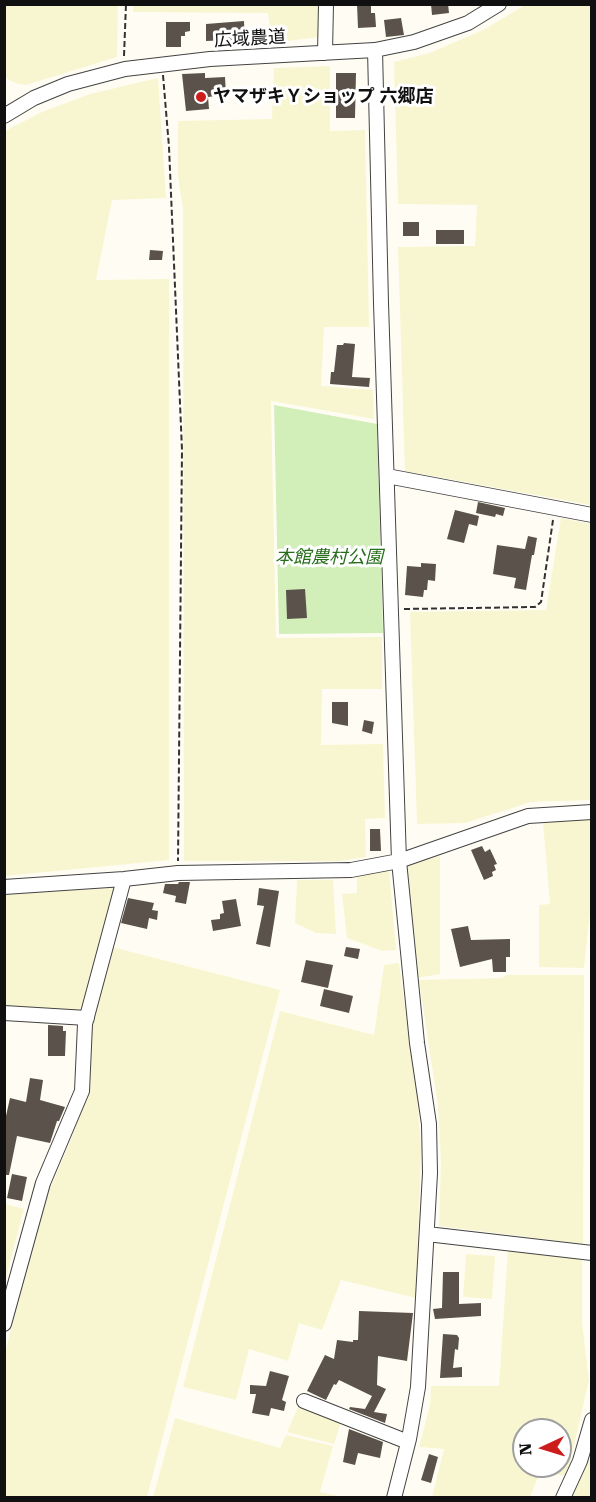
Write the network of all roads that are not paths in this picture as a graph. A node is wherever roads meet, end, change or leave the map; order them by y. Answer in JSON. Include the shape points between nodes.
{"nodes":[{"id":1,"x":326,"y":4,"type":"edge"},
{"id":2,"x":499,"y":4,"type":"edge"},
{"id":3,"x":375,"y":50,"type":"junction"},
{"id":4,"x":326,"y":53,"type":"junction"},
{"id":5,"x":4,"y":116,"type":"edge"},
{"id":6,"x":387,"y":476,"type":"junction"},
{"id":7,"x":591,"y":515,"type":"edge"},
{"id":8,"x":591,"y":812,"type":"edge"},
{"id":9,"x":399,"y":861,"type":"junction"},
{"id":10,"x":124,"y":879,"type":"junction"},
{"id":11,"x":4,"y":887,"type":"edge"},
{"id":12,"x":4,"y":1013,"type":"edge"},
{"id":13,"x":87,"y":1018,"type":"junction"},
{"id":14,"x":428,"y":1234,"type":"junction"},
{"id":15,"x":591,"y":1254,"type":"edge"},
{"id":16,"x":4,"y":1324,"type":"edge"},
{"id":17,"x":304,"y":1401,"type":"dead end"},
{"id":18,"x":591,"y":1420,"type":"edge"},
{"id":19,"x":408,"y":1442,"type":"junction"},
{"id":20,"x":394,"y":1497,"type":"edge"},
{"id":21,"x":563,"y":1497,"type":"edge"}],
"edges":[{"from":1,"to":4,"type":"street"},
{"from":2,"to":3,"type":"street","name":"広域農道","via":[[468,23],[414,42]]},
{"from":3,"to":4,"type":"street","name":"広域農道"},
{"from":3,"to":6,"type":"street"},
{"from":4,"to":5,"type":"street","name":"広域農道","via":[[125,69],[68,84]]},
{"from":6,"to":7,"type":"street"},
{"from":6,"to":9,"type":"street"},
{"from":8,"to":9,"type":"street","via":[[528,816]]},
{"from":9,"to":10,"type":"street","via":[[351,870],[178,873]]},
{"from":9,"to":14,"type":"street","via":[[429,1124]]},
{"from":10,"to":11,"type":"street"},
{"from":10,"to":13,"type":"street"},
{"from":12,"to":13,"type":"street"},
{"from":13,"to":16,"type":"street","via":[[82,1091],[43,1183]]},
{"from":14,"to":15,"type":"street"},
{"from":14,"to":19,"type":"street","via":[[418,1387]]},
{"from":17,"to":19,"type":"street"},
{"from":18,"to":21,"type":"street","via":[[580,1461]]},
{"from":19,"to":20,"type":"street"}]}
